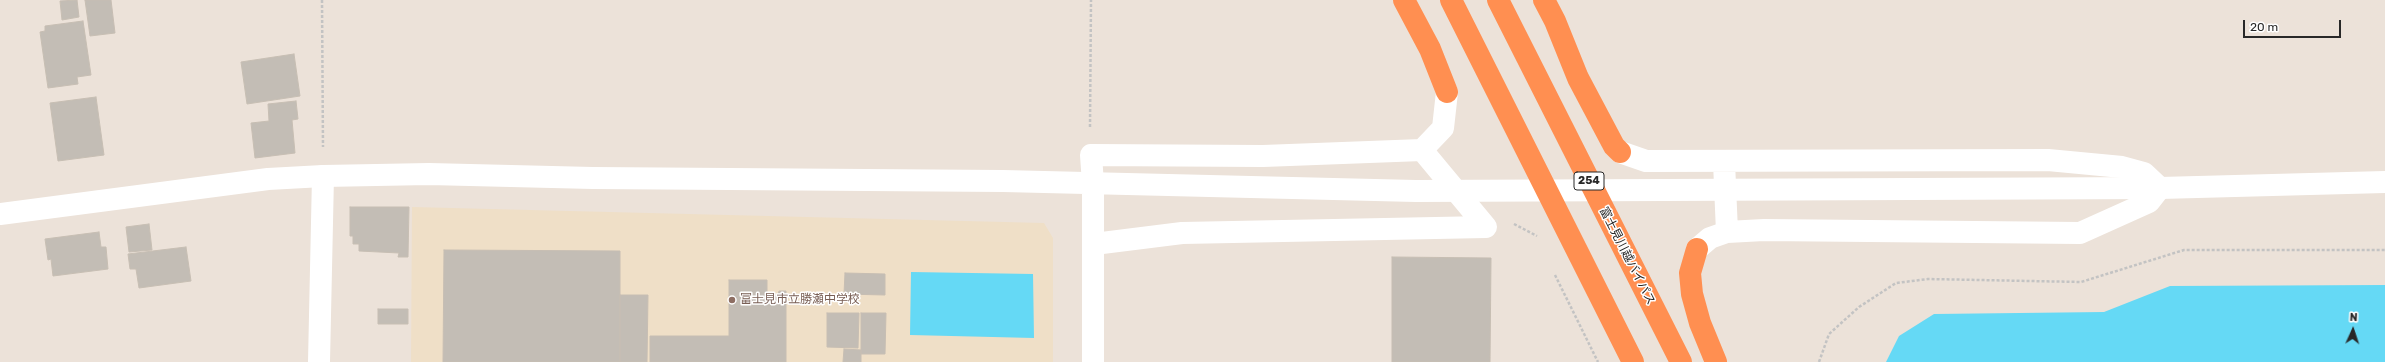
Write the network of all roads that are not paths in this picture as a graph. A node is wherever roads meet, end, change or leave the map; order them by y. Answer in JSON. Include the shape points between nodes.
{"nodes":[{"id":1,"x":1404,"y":0,"type":"edge"},
{"id":2,"x":1451,"y":0,"type":"edge"},
{"id":3,"x":1498,"y":0,"type":"edge"},
{"id":4,"x":1544,"y":0,"type":"edge"},
{"id":5,"x":1447,"y":92,"type":"joint"},
{"id":6,"x":1422,"y":150,"type":"junction"},
{"id":7,"x":1620,"y":152,"type":"joint"},
{"id":8,"x":1724,"y":162,"type":"junction"},
{"id":9,"x":323,"y":176,"type":"junction"},
{"id":10,"x":2385,"y":182,"type":"edge"},
{"id":11,"x":1093,"y":184,"type":"junction"},
{"id":12,"x":2160,"y":188,"type":"junction"},
{"id":13,"x":0,"y":214,"type":"edge"},
{"id":14,"x":1726,"y":232,"type":"junction"},
{"id":15,"x":1094,"y":244,"type":"junction"},
{"id":16,"x":1697,"y":249,"type":"joint"},
{"id":17,"x":319,"y":362,"type":"edge"},
{"id":18,"x":1093,"y":362,"type":"edge"},
{"id":19,"x":1633,"y":362,"type":"edge"},
{"id":20,"x":1680,"y":362,"type":"edge"},
{"id":21,"x":1716,"y":362,"type":"edge"}],
"edges":[{"from":1,"to":5,"type":"highway","via":[[1430,49]]},
{"from":2,"to":19,"type":"highway"},
{"from":3,"to":20,"type":"highway","name":"富士見川越バイパス","number":"254"},
{"from":4,"to":7,"type":"highway","via":[[1556,21],[1578,78],[1614,146]]},
{"from":5,"to":6,"type":"street","via":[[1444,128]]},
{"from":6,"to":11,"type":"street","via":[[1263,156],[1091,155]]},
{"from":6,"to":15,"type":"street","via":[[1486,227],[1182,233]]},
{"from":7,"to":8,"type":"street","via":[[1646,161]]},
{"from":8,"to":12,"type":"street","via":[[2048,160],[2122,167],[2144,173]]},
{"from":8,"to":14,"type":"street"},
{"from":9,"to":11,"type":"street","via":[[429,174]]},
{"from":9,"to":13,"type":"street","via":[[268,179]]},
{"from":9,"to":17,"type":"street"},
{"from":10,"to":12,"type":"street"},
{"from":11,"to":12,"type":"street","via":[[1424,191]]},
{"from":11,"to":15,"type":"street"},
{"from":12,"to":14,"type":"street","via":[[2149,202],[2080,233],[1764,230]]},
{"from":14,"to":16,"type":"street","via":[[1710,238]]},
{"from":15,"to":18,"type":"street"},
{"from":16,"to":21,"type":"highway","via":[[1690,273],[1692,294],[1700,323]]}]}
